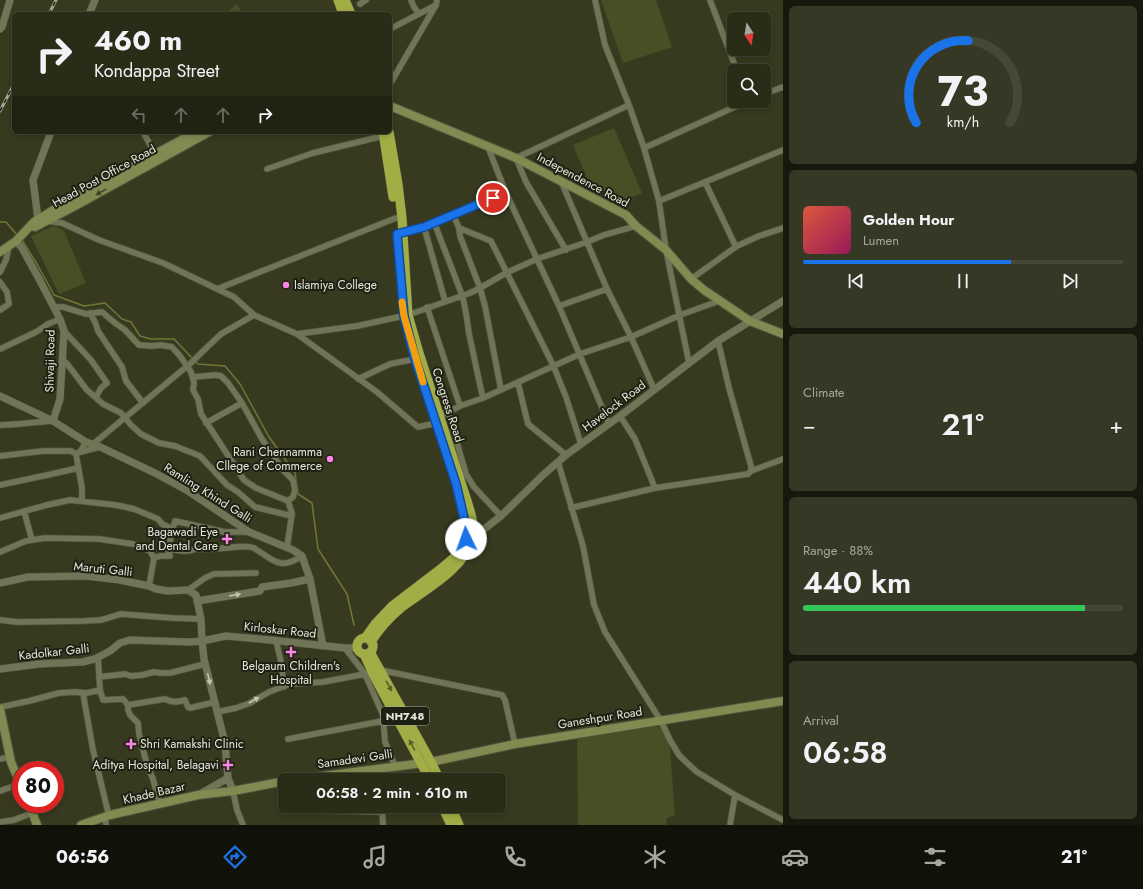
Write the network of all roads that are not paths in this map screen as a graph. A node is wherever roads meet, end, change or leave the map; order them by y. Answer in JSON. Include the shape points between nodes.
{"nodes":[{"id":1,"x":10,"y":0,"type":"edge"},
{"id":2,"x":95,"y":0,"type":"edge"},
{"id":3,"x":338,"y":0,"type":"edge"},
{"id":4,"x":345,"y":0,"type":"edge"},
{"id":5,"x":366,"y":0,"type":"edge"},
{"id":6,"x":411,"y":0,"type":"edge"},
{"id":7,"x":440,"y":0,"type":"edge"},
{"id":8,"x":595,"y":0,"type":"edge"},
{"id":9,"x":710,"y":0,"type":"edge"},
{"id":10,"x":436,"y":2,"type":"edge"},
{"id":11,"x":360,"y":4,"type":"dead end"},
{"id":12,"x":90,"y":12,"type":"edge"},
{"id":13,"x":342,"y":12,"type":"edge"},
{"id":14,"x":350,"y":12,"type":"edge"},
{"id":15,"x":419,"y":14,"type":"junction"},
{"id":16,"x":392,"y":28,"type":"edge"},
{"id":17,"x":0,"y":30,"type":"edge"},
{"id":18,"x":734,"y":64,"type":"edge"},
{"id":19,"x":392,"y":80,"type":"edge"},
{"id":20,"x":783,"y":87,"type":"edge"},
{"id":21,"x":771,"y":91,"type":"edge"},
{"id":22,"x":629,"y":105,"type":"junction"},
{"id":23,"x":392,"y":107,"type":"edge"},
{"id":24,"x":733,"y":108,"type":"edge"},
{"id":25,"x":50,"y":134,"type":"edge"},
{"id":26,"x":144,"y":134,"type":"edge"},
{"id":27,"x":193,"y":134,"type":"edge"},
{"id":28,"x":205,"y":134,"type":"edge"},
{"id":29,"x":381,"y":134,"type":"edge"},
{"id":30,"x":385,"y":134,"type":"edge"},
{"id":31,"x":488,"y":147,"type":"junction"},
{"id":32,"x":644,"y":148,"type":"junction"},
{"id":33,"x":783,"y":150,"type":"edge"},
{"id":34,"x":156,"y":155,"type":"junction"},
{"id":35,"x":516,"y":158,"type":"junction"},
{"id":36,"x":267,"y":169,"type":"dead end"},
{"id":37,"x":560,"y":180,"type":"junction"},
{"id":38,"x":705,"y":182,"type":"junction"},
{"id":39,"x":506,"y":193,"type":"junction"},
{"id":40,"x":659,"y":201,"type":"junction"},
{"id":41,"x":453,"y":214,"type":"junction"},
{"id":42,"x":399,"y":218,"type":"junction"},
{"id":43,"x":38,"y":219,"type":"junction"},
{"id":44,"x":46,"y":221,"type":"junction"},
{"id":45,"x":434,"y":222,"type":"junction"},
{"id":46,"x":30,"y":225,"type":"junction"},
{"id":47,"x":636,"y":226,"type":"junction"},
{"id":48,"x":424,"y":227,"type":"junction"},
{"id":49,"x":459,"y":228,"type":"junction"},
{"id":50,"x":783,"y":228,"type":"edge"},
{"id":51,"x":400,"y":233,"type":"junction"},
{"id":52,"x":16,"y":239,"type":"junction"},
{"id":53,"x":587,"y":242,"type":"junction"},
{"id":54,"x":736,"y":247,"type":"junction"},
{"id":55,"x":566,"y":250,"type":"junction"},
{"id":56,"x":666,"y":250,"type":"junction"},
{"id":57,"x":0,"y":252,"type":"edge"},
{"id":58,"x":537,"y":259,"type":"junction"},
{"id":59,"x":0,"y":272,"type":"edge"},
{"id":60,"x":506,"y":272,"type":"junction"},
{"id":61,"x":691,"y":279,"type":"junction"},
{"id":62,"x":0,"y":282,"type":"edge"},
{"id":63,"x":480,"y":288,"type":"junction"},
{"id":64,"x":607,"y":288,"type":"junction"},
{"id":65,"x":217,"y":289,"type":"junction"},
{"id":66,"x":462,"y":295,"type":"junction"},
{"id":67,"x":719,"y":300,"type":"junction"},
{"id":68,"x":444,"y":301,"type":"junction"},
{"id":69,"x":783,"y":301,"type":"edge"},
{"id":70,"x":559,"y":306,"type":"junction"},
{"id":71,"x":54,"y":307,"type":"junction"},
{"id":72,"x":427,"y":307,"type":"junction"},
{"id":73,"x":0,"y":310,"type":"edge"},
{"id":74,"x":90,"y":314,"type":"junction"},
{"id":75,"x":254,"y":315,"type":"junction"},
{"id":76,"x":680,"y":315,"type":"junction"},
{"id":77,"x":406,"y":316,"type":"junction"},
{"id":78,"x":60,"y":319,"type":"junction"},
{"id":79,"x":750,"y":321,"type":"junction"},
{"id":80,"x":64,"y":331,"type":"junction"},
{"id":81,"x":297,"y":334,"type":"junction"},
{"id":82,"x":783,"y":334,"type":"edge"},
{"id":83,"x":631,"y":337,"type":"junction"},
{"id":84,"x":718,"y":341,"type":"junction"},
{"id":85,"x":0,"y":349,"type":"edge"},
{"id":86,"x":580,"y":354,"type":"junction"},
{"id":87,"x":415,"y":359,"type":"junction"},
{"id":88,"x":63,"y":360,"type":"junction"},
{"id":89,"x":689,"y":363,"type":"junction"},
{"id":90,"x":189,"y":365,"type":"junction"},
{"id":91,"x":553,"y":365,"type":"junction"},
{"id":92,"x":193,"y":377,"type":"junction"},
{"id":93,"x":358,"y":379,"type":"junction"},
{"id":94,"x":518,"y":383,"type":"junction"},
{"id":95,"x":501,"y":390,"type":"junction"},
{"id":96,"x":654,"y":390,"type":"junction"},
{"id":97,"x":0,"y":396,"type":"edge"},
{"id":98,"x":96,"y":397,"type":"junction"},
{"id":99,"x":483,"y":398,"type":"junction"},
{"id":100,"x":242,"y":402,"type":"junction"},
{"id":101,"x":143,"y":403,"type":"junction"},
{"id":102,"x":460,"y":406,"type":"junction"},
{"id":103,"x":620,"y":416,"type":"junction"},
{"id":104,"x":125,"y":418,"type":"junction"},
{"id":105,"x":441,"y":418,"type":"junction"},
{"id":106,"x":53,"y":421,"type":"junction"},
{"id":107,"x":206,"y":423,"type":"junction"},
{"id":108,"x":609,"y":424,"type":"junction"},
{"id":109,"x":0,"y":425,"type":"edge"},
{"id":110,"x":93,"y":444,"type":"junction"},
{"id":111,"x":581,"y":444,"type":"junction"},
{"id":112,"x":78,"y":453,"type":"junction"},
{"id":113,"x":566,"y":455,"type":"junction"},
{"id":114,"x":0,"y":456,"type":"edge"},
{"id":115,"x":783,"y":459,"type":"edge"},
{"id":116,"x":558,"y":462,"type":"junction"},
{"id":117,"x":78,"y":468,"type":"junction"},
{"id":118,"x":751,"y":471,"type":"junction"},
{"id":119,"x":0,"y":485,"type":"edge"},
{"id":120,"x":655,"y":488,"type":"junction"},
{"id":121,"x":82,"y":501,"type":"junction"},
{"id":122,"x":288,"y":501,"type":"junction"},
{"id":123,"x":571,"y":508,"type":"junction"},
{"id":124,"x":24,"y":511,"type":"junction"},
{"id":125,"x":292,"y":516,"type":"junction"},
{"id":126,"x":501,"y":516,"type":"junction"},
{"id":127,"x":0,"y":518,"type":"edge"},
{"id":128,"x":173,"y":529,"type":"junction"},
{"id":129,"x":249,"y":532,"type":"junction"},
{"id":130,"x":469,"y":538,"type":"junction"},
{"id":131,"x":32,"y":540,"type":"junction"},
{"id":132,"x":287,"y":548,"type":"junction"},
{"id":133,"x":168,"y":549,"type":"junction"},
{"id":134,"x":0,"y":552,"type":"edge"},
{"id":135,"x":302,"y":556,"type":"junction"},
{"id":136,"x":154,"y":558,"type":"junction"},
{"id":137,"x":256,"y":573,"type":"dead end"},
{"id":138,"x":310,"y":579,"type":"junction"},
{"id":139,"x":0,"y":583,"type":"edge"},
{"id":140,"x":149,"y":586,"type":"junction"},
{"id":141,"x":188,"y":590,"type":"junction"},
{"id":142,"x":197,"y":601,"type":"junction"},
{"id":143,"x":201,"y":619,"type":"junction"},
{"id":144,"x":0,"y":620,"type":"edge"},
{"id":145,"x":276,"y":640,"type":"junction"},
{"id":146,"x":368,"y":640,"type":"junction"},
{"id":147,"x":202,"y":641,"type":"junction"},
{"id":148,"x":323,"y":646,"type":"junction"},
{"id":149,"x":345,"y":648,"type":"junction"},
{"id":150,"x":364,"y":652,"type":"junction"},
{"id":151,"x":98,"y":657,"type":"junction"},
{"id":152,"x":205,"y":664,"type":"junction"},
{"id":153,"x":0,"y":669,"type":"edge"},
{"id":154,"x":373,"y":673,"type":"junction"},
{"id":155,"x":99,"y":677,"type":"junction"},
{"id":156,"x":284,"y":686,"type":"junction"},
{"id":157,"x":100,"y":690,"type":"junction"},
{"id":158,"x":83,"y":693,"type":"junction"},
{"id":159,"x":783,"y":701,"type":"edge"},
{"id":160,"x":215,"y":702,"type":"junction"},
{"id":161,"x":128,"y":705,"type":"junction"},
{"id":162,"x":0,"y":710,"type":"edge"},
{"id":163,"x":217,"y":712,"type":"junction"},
{"id":164,"x":384,"y":721,"type":"junction"},
{"id":165,"x":661,"y":721,"type":"junction"},
{"id":166,"x":2,"y":733,"type":"edge"},
{"id":167,"x":288,"y":738,"type":"dead end"},
{"id":168,"x":515,"y":744,"type":"junction"},
{"id":169,"x":10,"y":757,"type":"junction"},
{"id":170,"x":0,"y":760,"type":"edge"},
{"id":171,"x":421,"y":762,"type":"junction"},
{"id":172,"x":431,"y":762,"type":"junction"},
{"id":173,"x":12,"y":764,"type":"edge"},
{"id":174,"x":395,"y":766,"type":"junction"},
{"id":175,"x":382,"y":768,"type":"junction"},
{"id":176,"x":344,"y":773,"type":"edge"},
{"id":177,"x":382,"y":773,"type":"edge"},
{"id":178,"x":426,"y":773,"type":"edge"},
{"id":179,"x":436,"y":773,"type":"edge"},
{"id":180,"x":228,"y":778,"type":"junction"},
{"id":181,"x":278,"y":782,"type":"edge"},
{"id":182,"x":12,"y":788,"type":"edge"},
{"id":183,"x":0,"y":791,"type":"edge"},
{"id":184,"x":234,"y":791,"type":"junction"},
{"id":185,"x":735,"y":795,"type":"junction"},
{"id":186,"x":198,"y":796,"type":"junction"},
{"id":187,"x":160,"y":804,"type":"junction"},
{"id":188,"x":30,"y":813,"type":"edge"},
{"id":189,"x":32,"y":813,"type":"edge"},
{"id":190,"x":382,"y":813,"type":"edge"},
{"id":191,"x":445,"y":813,"type":"edge"},
{"id":192,"x":454,"y":813,"type":"edge"},
{"id":193,"x":107,"y":819,"type":"edge"},
{"id":194,"x":783,"y":820,"type":"edge"},
{"id":195,"x":0,"y":822,"type":"edge"},
{"id":196,"x":36,"y":825,"type":"edge"},
{"id":197,"x":81,"y":825,"type":"edge"},
{"id":198,"x":244,"y":825,"type":"edge"},
{"id":199,"x":383,"y":825,"type":"edge"},
{"id":200,"x":451,"y":825,"type":"edge"},
{"id":201,"x":460,"y":825,"type":"edge"},
{"id":202,"x":730,"y":825,"type":"edge"}],
"edges":[{"from":1,"to":17,"type":"street"},
{"from":2,"to":12,"type":"street"},
{"from":3,"to":13,"type":"highway"},
{"from":4,"to":14,"type":"highway"},
{"from":5,"to":11,"type":"street"},
{"from":6,"to":15,"type":"street"},
{"from":7,"to":10,"type":"street"},
{"from":8,"to":22,"type":"street","via":[[605,45]]},
{"from":9,"to":18,"type":"street"},
{"from":10,"to":15,"type":"street"},
{"from":10,"to":19,"type":"street"},
{"from":15,"to":16,"type":"street"},
{"from":20,"to":21,"type":"street"},
{"from":22,"to":32,"type":"street"},
{"from":22,"to":35,"type":"street"},
{"from":23,"to":31,"type":"main road","name":"Independence Road"},
{"from":24,"to":32,"type":"street"},
{"from":25,"to":43,"type":"street","via":[[33,180]]},
{"from":26,"to":34,"type":"street"},
{"from":27,"to":34,"type":"main road","name":"Head Post Office Road"},
{"from":28,"to":44,"type":"main road","name":"Head Post Office Road","one_way":true},
{"from":29,"to":36,"type":"street"},
{"from":30,"to":42,"type":"highway","name":"Congress Road","via":[[398,184]]},
{"from":31,"to":35,"type":"main road","name":"Independence Road"},
{"from":31,"to":39,"type":"street"},
{"from":32,"to":40,"type":"street"},
{"from":33,"to":38,"type":"street"},
{"from":34,"to":43,"type":"main road","name":"Head Post Office Road"},
{"from":35,"to":37,"type":"main road","name":"Independence Road"},
{"from":35,"to":55,"type":"street","via":[[526,182]]},
{"from":37,"to":47,"type":"main road","name":"Independence Road","via":[[626,215]]},
{"from":37,"to":53,"type":"street"},
{"from":38,"to":40,"type":"street"},
{"from":38,"to":54,"type":"street"},
{"from":39,"to":41,"type":"street"},
{"from":39,"to":58,"type":"street"},
{"from":40,"to":56,"type":"street"},
{"from":41,"to":45,"type":"street"},
{"from":41,"to":49,"type":"street"},
{"from":42,"to":51,"type":"highway","name":"Congress Road"},
{"from":42,"to":65,"type":"street"},
{"from":43,"to":44,"type":"street"},
{"from":43,"to":46,"type":"main road","name":"Head Post Office Road"},
{"from":44,"to":46,"type":"main road","name":"Head Post Office Road","via":[[35,227]]},
{"from":44,"to":65,"type":"street","via":[[62,223],[99,240],[163,263]]},
{"from":45,"to":48,"type":"street"},
{"from":45,"to":66,"type":"street"},
{"from":46,"to":52,"type":"main road","name":"Head Post Office Road"},
{"from":47,"to":53,"type":"street"},
{"from":47,"to":56,"type":"main road","name":"Independence Road"},
{"from":48,"to":51,"type":"street"},
{"from":48,"to":68,"type":"street"},
{"from":49,"to":60,"type":"street","via":[[491,241]]},
{"from":49,"to":63,"type":"street"},
{"from":50,"to":54,"type":"street"},
{"from":51,"to":77,"type":"highway","name":"Congress Road"},
{"from":52,"to":57,"type":"main road","name":"Head Post Office Road"},
{"from":52,"to":59,"type":"street"},
{"from":52,"to":71,"type":"street","name":"Shivaji Road"},
{"from":53,"to":55,"type":"street"},
{"from":53,"to":64,"type":"street"},
{"from":54,"to":61,"type":"street"},
{"from":55,"to":58,"type":"street"},
{"from":56,"to":61,"type":"main road","name":"Independence Road"},
{"from":56,"to":76,"type":"street"},
{"from":58,"to":60,"type":"street"},
{"from":58,"to":70,"type":"street"},
{"from":60,"to":63,"type":"street"},
{"from":60,"to":91,"type":"street"},
{"from":61,"to":67,"type":"main road","name":"Independence Road"},
{"from":62,"to":73,"type":"street","via":[[7,292],[9,304]]},
{"from":63,"to":66,"type":"street"},
{"from":63,"to":95,"type":"street"},
{"from":64,"to":70,"type":"street"},
{"from":64,"to":83,"type":"street"},
{"from":65,"to":75,"type":"street","via":[[234,297]]},
{"from":66,"to":68,"type":"street"},
{"from":66,"to":99,"type":"street"},
{"from":67,"to":76,"type":"street"},
{"from":67,"to":79,"type":"main road","name":"Independence Road"},
{"from":68,"to":72,"type":"street"},
{"from":69,"to":79,"type":"street","name":"Havelock Road"},
{"from":70,"to":86,"type":"street"},
{"from":71,"to":74,"type":"street"},
{"from":71,"to":78,"type":"street","name":"Shivaji Road"},
{"from":72,"to":77,"type":"street"},
{"from":72,"to":102,"type":"street"},
{"from":74,"to":90,"type":"street","via":[[102,312],[139,345],[172,347]]},
{"from":74,"to":101,"type":"street","via":[[122,367],[126,381]]},
{"from":75,"to":81,"type":"street"},
{"from":75,"to":90,"type":"street","via":[[221,334]]},
{"from":76,"to":83,"type":"street"},
{"from":76,"to":89,"type":"street"},
{"from":77,"to":81,"type":"street"},
{"from":77,"to":87,"type":"highway","name":"Congress Road"},
{"from":77,"to":105,"type":"highway","name":"Congress Road"},
{"from":78,"to":80,"type":"street","name":"Shivaji Road"},
{"from":78,"to":85,"type":"street"},
{"from":79,"to":82,"type":"main road","name":"Independence Road"},
{"from":79,"to":84,"type":"street","name":"Havelock Road"},
{"from":80,"to":88,"type":"street","name":"Shivaji Road"},
{"from":80,"to":98,"type":"street","via":[[91,360],[107,383]]},
{"from":81,"to":93,"type":"street"},
{"from":83,"to":86,"type":"street"},
{"from":83,"to":96,"type":"street"},
{"from":84,"to":89,"type":"street","name":"Havelock Road"},
{"from":84,"to":118,"type":"street"},
{"from":86,"to":91,"type":"street"},
{"from":86,"to":108,"type":"street"},
{"from":87,"to":93,"type":"street","via":[[390,364]]},
{"from":87,"to":105,"type":"highway","name":"Congress Road"},
{"from":88,"to":98,"type":"street","via":[[87,390]]},
{"from":88,"to":106,"type":"street","name":"Shivaji Road","via":[[60,399]]},
{"from":89,"to":96,"type":"street","name":"Havelock Road"},
{"from":90,"to":92,"type":"street"},
{"from":90,"to":101,"type":"street"},
{"from":91,"to":94,"type":"street"},
{"from":91,"to":111,"type":"street"},
{"from":92,"to":100,"type":"street","via":[[221,376]]},
{"from":92,"to":107,"type":"street","via":[[193,390]]},
{"from":93,"to":105,"type":"street","via":[[418,427]]},
{"from":94,"to":95,"type":"street"},
{"from":94,"to":113,"type":"street","via":[[530,426]]},
{"from":95,"to":99,"type":"street"},
{"from":96,"to":103,"type":"street","name":"Havelock Road"},
{"from":97,"to":106,"type":"street","name":"Ramling Khind Galli"},
{"from":98,"to":104,"type":"street"},
{"from":99,"to":102,"type":"street"},
{"from":100,"to":107,"type":"street"},
{"from":100,"to":122,"type":"street","via":[[262,439],[282,469],[293,480],[295,490],[293,497]]},
{"from":101,"to":104,"type":"street"},
{"from":102,"to":105,"type":"street"},
{"from":103,"to":108,"type":"street","name":"Havelock Road"},
{"from":103,"to":120,"type":"street","via":[[635,439]]},
{"from":104,"to":110,"type":"street"},
{"from":104,"to":125,"type":"street","via":[[141,434],[159,443],[200,456],[227,485],[255,506]]},
{"from":105,"to":126,"type":"street","via":[[466,474],[474,487]]},
{"from":105,"to":130,"type":"highway","name":"Congress Road","via":[[472,517]]},
{"from":106,"to":109,"type":"street"},
{"from":106,"to":110,"type":"street","name":"Ramling Khind Galli"},
{"from":107,"to":122,"type":"street","via":[[244,480],[256,488]]},
{"from":108,"to":111,"type":"street","name":"Havelock Road"},
{"from":110,"to":112,"type":"street"},
{"from":110,"to":112,"type":"street"},
{"from":110,"to":129,"type":"street","name":"Ramling Khind Galli","via":[[188,491]]},
{"from":111,"to":113,"type":"street","name":"Havelock Road"},
{"from":112,"to":114,"type":"street","via":[[43,451]]},
{"from":112,"to":117,"type":"street"},
{"from":113,"to":116,"type":"street","name":"Havelock Road"},
{"from":115,"to":118,"type":"street"},
{"from":116,"to":123,"type":"street"},
{"from":116,"to":126,"type":"street","name":"Havelock Road"},
{"from":117,"to":119,"type":"street"},
{"from":117,"to":121,"type":"street"},
{"from":118,"to":120,"type":"street","via":[[748,474]]},
{"from":120,"to":123,"type":"street"},
{"from":121,"to":124,"type":"street","via":[[70,500]]},
{"from":121,"to":128,"type":"street","via":[[134,509],[158,518],[162,524]]},
{"from":122,"to":125,"type":"street"},
{"from":123,"to":165,"type":"street","via":[[583,546],[594,605],[605,632]]},
{"from":124,"to":127,"type":"street"},
{"from":124,"to":131,"type":"street"},
{"from":125,"to":132,"type":"street"},
{"from":126,"to":130,"type":"street","name":"Havelock Road"},
{"from":128,"to":129,"type":"street","via":[[175,521],[225,532]]},
{"from":128,"to":133,"type":"street"},
{"from":129,"to":132,"type":"street","name":"Ramling Khind Galli"},
{"from":130,"to":146,"type":"highway","via":[[457,555],[392,606],[375,624]]},
{"from":131,"to":134,"type":"street"},
{"from":131,"to":136,"type":"street","via":[[108,539],[133,544],[150,551]]},
{"from":132,"to":135,"type":"street","name":"Ramling Khind Galli"},
{"from":133,"to":135,"type":"street","via":[[191,551],[250,546],[277,563],[284,564],[294,562]]},
{"from":133,"to":136,"type":"street","via":[[170,556]]},
{"from":135,"to":138,"type":"street"},
{"from":136,"to":140,"type":"street"},
{"from":137,"to":141,"type":"street","via":[[214,574]]},
{"from":142,"to":138,"type":"street","one_way":true,"via":[[260,591],[262,587]]},
{"from":138,"to":148,"type":"street"},
{"from":139,"to":140,"type":"street","name":"Maruti Galli","via":[[28,577],[86,576]]},
{"from":140,"to":141,"type":"street","name":"Maruti Galli","via":[[168,591]]},
{"from":141,"to":142,"type":"street","via":[[196,595]]},
{"from":142,"to":143,"type":"street"},
{"from":143,"to":144,"type":"street","via":[[121,614],[101,620],[84,621]]},
{"from":143,"to":147,"type":"street"},
{"from":145,"to":147,"type":"street","name":"Kirloskar Road","via":[[226,636]]},
{"from":145,"to":148,"type":"street","name":"Kirloskar Road"},
{"from":145,"to":156,"type":"street"},
{"from":146,"to":150,"type":"highway","via":[[372,648]]},
{"from":146,"to":150,"type":"highway","via":[[360,640],[357,645]]},
{"from":147,"to":151,"type":"street","name":"Kadolkar Galli","via":[[130,640],[120,643]]},
{"from":147,"to":152,"type":"street"},
{"from":148,"to":149,"type":"street","name":"Kirloskar Road"},
{"from":149,"to":150,"type":"street","name":"Kirloskar Road"},
{"from":149,"to":154,"type":"street"},
{"from":150,"to":154,"type":"highway","number":"NH748"},
{"from":151,"to":153,"type":"street","name":"Kadolkar Galli","via":[[82,662]]},
{"from":151,"to":155,"type":"street"},
{"from":152,"to":155,"type":"street","via":[[170,673]]},
{"from":152,"to":160,"type":"street","one_way":true},
{"from":154,"to":156,"type":"street"},
{"from":154,"to":164,"type":"street"},
{"from":154,"to":168,"type":"street","via":[[502,695]]},
{"from":171,"to":154,"type":"highway","number":"NH748","one_way":true},
{"from":154,"to":172,"type":"highway","number":"NH748","one_way":true},
{"from":155,"to":157,"type":"street"},
{"from":163,"to":156,"type":"street","one_way":true,"via":[[250,703]]},
{"from":157,"to":158,"type":"street"},
{"from":157,"to":161,"type":"street","via":[[103,700],[123,699]]},
{"from":158,"to":162,"type":"street","via":[[59,693]]},
{"from":158,"to":193,"type":"street"},
{"from":159,"to":165,"type":"main road","name":"Ganeshpur Road"},
{"from":160,"to":161,"type":"street","via":[[190,708],[186,700],[176,703],[165,699]]},
{"from":160,"to":163,"type":"street"},
{"from":161,"to":187,"type":"street","via":[[130,715],[138,723],[147,766]]},
{"from":162,"to":166,"type":"main road"},
{"from":163,"to":180,"type":"street","via":[[225,743]]},
{"from":164,"to":167,"type":"street"},
{"from":164,"to":174,"type":"street","via":[[385,742]]},
{"from":165,"to":168,"type":"main road","name":"Ganeshpur Road"},
{"from":165,"to":185,"type":"street","via":[[679,755],[686,762],[697,772]]},
{"from":166,"to":169,"type":"main road"},
{"from":168,"to":172,"type":"main road","name":"Ganeshpur Road"},
{"from":169,"to":170,"type":"street"},
{"from":169,"to":173,"type":"main road"},
{"from":171,"to":172,"type":"main road","name":"Ganeshpur Road"},
{"from":171,"to":174,"type":"main road","name":"Samadevi Galli"},
{"from":171,"to":178,"type":"highway","number":"NH748"},
{"from":172,"to":179,"type":"highway","number":"NH748"},
{"from":174,"to":175,"type":"main road","name":"Samadevi Galli"},
{"from":175,"to":176,"type":"main road","name":"Samadevi Galli"},
{"from":175,"to":177,"type":"street"},
{"from":180,"to":184,"type":"street"},
{"from":180,"to":186,"type":"street"},
{"from":181,"to":184,"type":"main road"},
{"from":182,"to":183,"type":"street"},
{"from":184,"to":186,"type":"main road","name":"Khade Bazar"},
{"from":184,"to":198,"type":"street","via":[[237,810]]},
{"from":185,"to":194,"type":"street"},
{"from":185,"to":202,"type":"street"},
{"from":186,"to":187,"type":"main road","name":"Khade Bazar"},
{"from":187,"to":193,"type":"main road","name":"Khade Bazar"},
{"from":188,"to":195,"type":"street","via":[[14,820]]},
{"from":189,"to":196,"type":"main road"},
{"from":190,"to":199,"type":"street"},
{"from":191,"to":200,"type":"highway"},
{"from":192,"to":201,"type":"highway"},
{"from":193,"to":197,"type":"main road","name":"Khade Bazar"}]}
